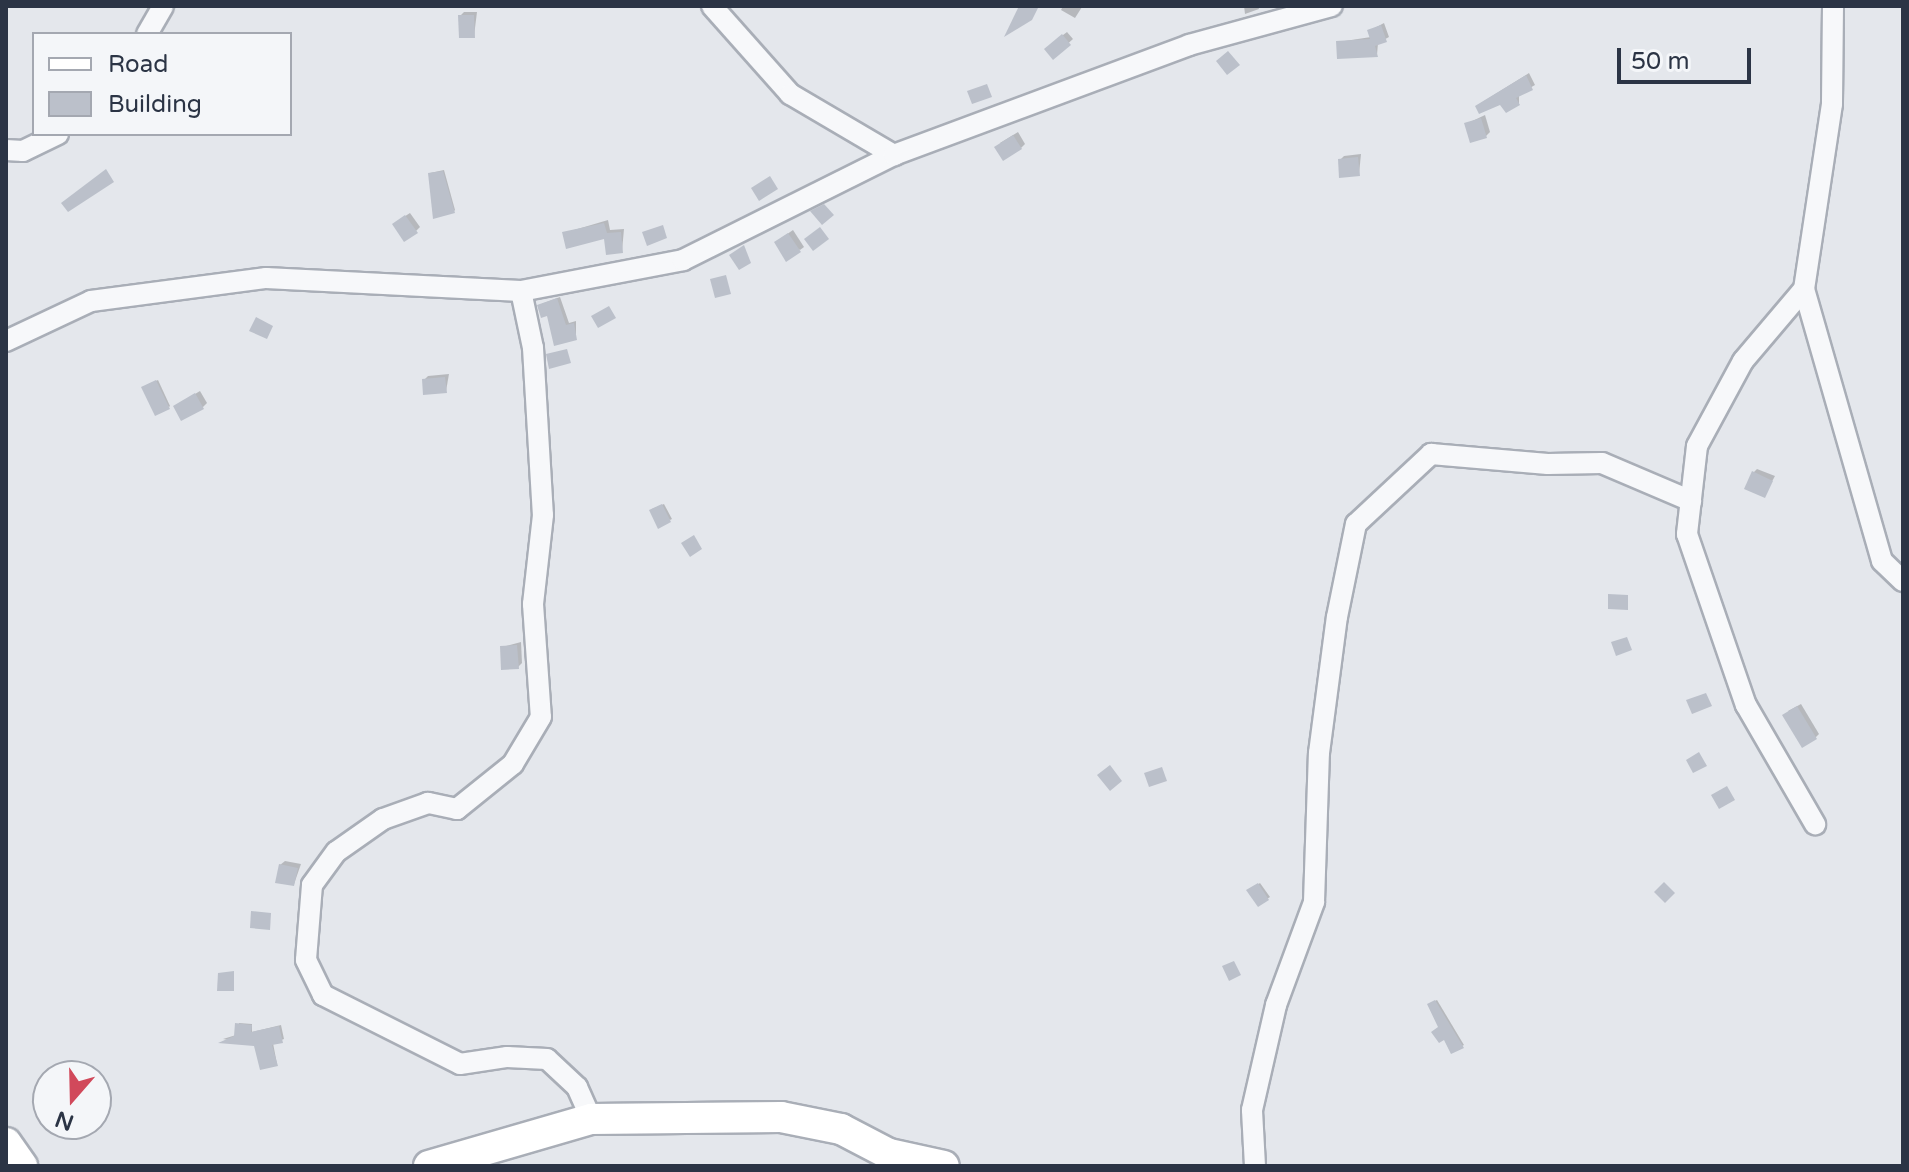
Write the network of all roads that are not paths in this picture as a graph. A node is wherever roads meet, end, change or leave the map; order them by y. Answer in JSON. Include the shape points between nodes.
{"nodes":[{"id":1,"x":163,"y":6,"type":"edge"},
{"id":2,"x":712,"y":6,"type":"edge"},
{"id":3,"x":1332,"y":6,"type":"edge"},
{"id":4,"x":1833,"y":6,"type":"edge"},
{"id":5,"x":148,"y":32,"type":"edge"},
{"id":6,"x":54,"y":136,"type":"edge"},
{"id":7,"x":6,"y":150,"type":"edge"},
{"id":8,"x":894,"y":155,"type":"junction"},
{"id":9,"x":1804,"y":289,"type":"junction"},
{"id":10,"x":521,"y":291,"type":"junction"},
{"id":11,"x":6,"y":341,"type":"edge"},
{"id":12,"x":1691,"y":501,"type":"junction"},
{"id":13,"x":1903,"y":581,"type":"edge"},
{"id":14,"x":1815,"y":824,"type":"dead end"},
{"id":15,"x":591,"y":1119,"type":"junction"},
{"id":16,"x":6,"y":1143,"type":"edge"},
{"id":17,"x":22,"y":1166,"type":"edge"},
{"id":18,"x":429,"y":1166,"type":"edge"},
{"id":19,"x":944,"y":1166,"type":"edge"},
{"id":20,"x":1255,"y":1166,"type":"edge"}],
"edges":[{"from":1,"to":5,"type":"street"},
{"from":2,"to":8,"type":"street","via":[[790,94]]},
{"from":3,"to":8,"type":"street","via":[[1189,45]]},
{"from":4,"to":9,"type":"street","via":[[1832,104]]},
{"from":6,"to":7,"type":"street","via":[[23,151]]},
{"from":8,"to":10,"type":"street","via":[[683,260]]},
{"from":9,"to":12,"type":"street","via":[[1743,361],[1697,446]]},
{"from":9,"to":13,"type":"street","via":[[1882,561]]},
{"from":10,"to":11,"type":"street","via":[[266,278],[91,301]]},
{"from":10,"to":15,"type":"street","via":[[533,348],[543,515],[533,604],[541,717],[513,764],[457,809],[428,803],[383,819],[336,852],[312,885],[306,960],[323,995],[460,1064],[507,1057],[547,1059],[577,1087]]},
{"from":12,"to":14,"type":"street","via":[[1687,534],[1746,705]]},
{"from":12,"to":20,"type":"street","via":[[1602,463],[1431,454],[1356,524],[1319,753],[1314,902],[1272,1020],[1252,1110]]},
{"from":15,"to":18,"type":"main road"},
{"from":15,"to":19,"type":"main road","via":[[781,1117],[841,1129],[889,1154]]},
{"from":16,"to":17,"type":"main road"}]}
